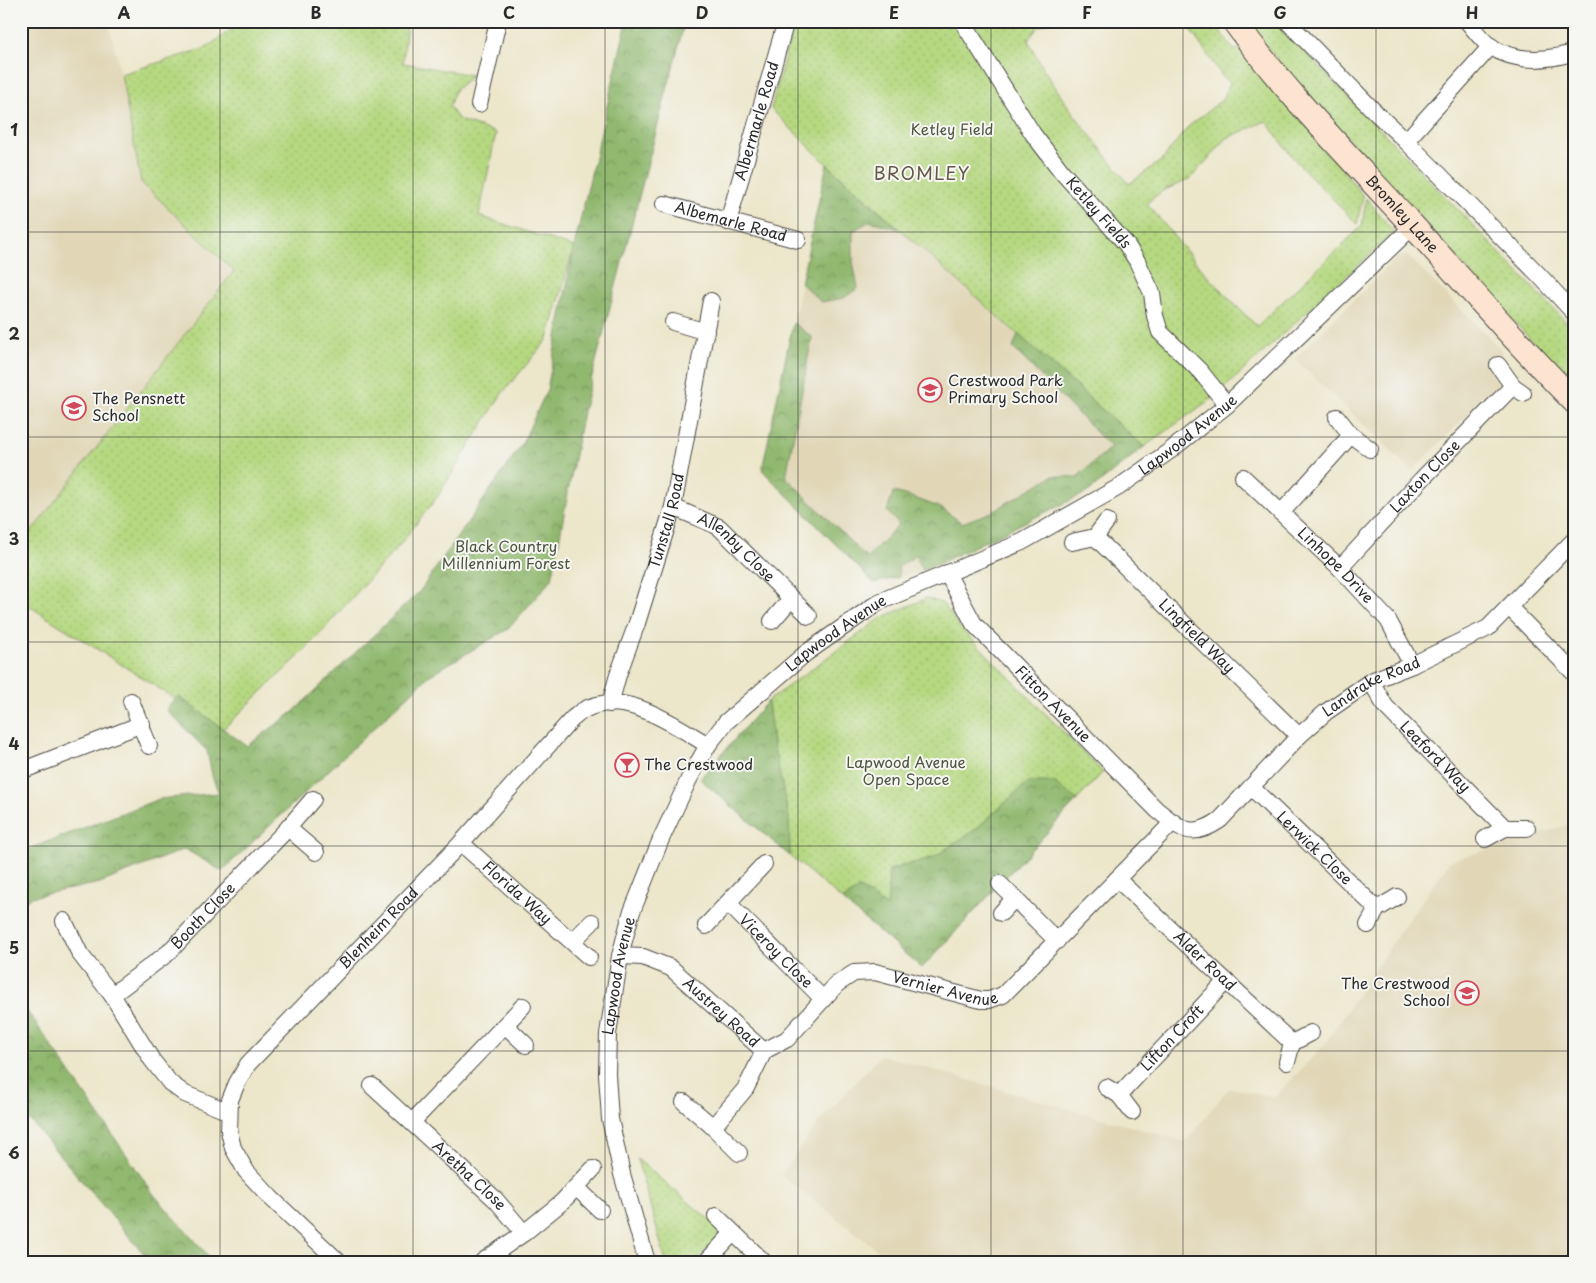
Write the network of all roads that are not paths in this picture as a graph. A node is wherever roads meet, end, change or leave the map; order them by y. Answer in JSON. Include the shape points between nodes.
{"nodes":[{"id":1,"x":498,"y":21,"type":"edge"},
{"id":2,"x":786,"y":21,"type":"edge"},
{"id":3,"x":962,"y":21,"type":"edge"},
{"id":4,"x":1234,"y":21,"type":"edge"},
{"id":5,"x":1287,"y":21,"type":"edge"},
{"id":6,"x":1467,"y":21,"type":"edge"},
{"id":7,"x":1491,"y":46,"type":"junction"},
{"id":8,"x":1575,"y":52,"type":"edge"},
{"id":9,"x":479,"y":104,"type":"dead end"},
{"id":10,"x":1406,"y":141,"type":"junction"},
{"id":11,"x":664,"y":204,"type":"dead end"},
{"id":12,"x":728,"y":222,"type":"junction"},
{"id":13,"x":1413,"y":226,"type":"junction"},
{"id":14,"x":798,"y":240,"type":"dead end"},
{"id":15,"x":711,"y":302,"type":"dead end"},
{"id":16,"x":1575,"y":314,"type":"edge"},
{"id":17,"x":673,"y":322,"type":"dead end"},
{"id":18,"x":706,"y":332,"type":"junction"},
{"id":19,"x":1498,"y":365,"type":"dead end"},
{"id":20,"x":1575,"y":402,"type":"edge"},
{"id":21,"x":1227,"y":405,"type":"junction"},
{"id":22,"x":1337,"y":417,"type":"dead end"},
{"id":23,"x":1351,"y":435,"type":"junction"},
{"id":24,"x":1370,"y":449,"type":"dead end"},
{"id":25,"x":1243,"y":477,"type":"dead end"},
{"id":26,"x":673,"y":507,"type":"junction"},
{"id":27,"x":1281,"y":513,"type":"junction"},
{"id":28,"x":1107,"y":521,"type":"dead end"},
{"id":29,"x":1095,"y":537,"type":"junction"},
{"id":30,"x":1072,"y":542,"type":"dead end"},
{"id":31,"x":1572,"y":546,"type":"edge"},
{"id":32,"x":1340,"y":568,"type":"junction"},
{"id":33,"x":947,"y":573,"type":"junction"},
{"id":34,"x":791,"y":599,"type":"junction"},
{"id":35,"x":1509,"y":607,"type":"junction"},
{"id":36,"x":809,"y":616,"type":"dead end"},
{"id":37,"x":772,"y":621,"type":"dead end"},
{"id":38,"x":1412,"y":665,"type":"junction"},
{"id":39,"x":1575,"y":674,"type":"edge"},
{"id":40,"x":1371,"y":681,"type":"junction"},
{"id":41,"x":131,"y":701,"type":"dead end"},
{"id":42,"x":610,"y":704,"type":"junction"},
{"id":43,"x":142,"y":724,"type":"junction"},
{"id":44,"x":1298,"y":736,"type":"junction"},
{"id":45,"x":708,"y":745,"type":"junction"},
{"id":46,"x":149,"y":746,"type":"dead end"},
{"id":47,"x":21,"y":771,"type":"edge"},
{"id":48,"x":1251,"y":787,"type":"junction"},
{"id":49,"x":312,"y":799,"type":"dead end"},
{"id":50,"x":1173,"y":822,"type":"junction"},
{"id":51,"x":288,"y":828,"type":"junction"},
{"id":52,"x":1504,"y":828,"type":"junction"},
{"id":53,"x":1527,"y":828,"type":"dead end"},
{"id":54,"x":1485,"y":839,"type":"dead end"},
{"id":55,"x":461,"y":843,"type":"junction"},
{"id":56,"x":316,"y":852,"type":"dead end"},
{"id":57,"x":764,"y":864,"type":"dead end"},
{"id":58,"x":1117,"y":880,"type":"junction"},
{"id":59,"x":1000,"y":884,"type":"dead end"},
{"id":60,"x":1397,"y":897,"type":"dead end"},
{"id":61,"x":1015,"y":898,"type":"junction"},
{"id":62,"x":728,"y":903,"type":"junction"},
{"id":63,"x":1377,"y":908,"type":"junction"},
{"id":64,"x":1001,"y":913,"type":"dead end"},
{"id":65,"x":64,"y":921,"type":"dead end"},
{"id":66,"x":592,"y":922,"type":"dead end"},
{"id":67,"x":1368,"y":925,"type":"dead end"},
{"id":68,"x":706,"y":926,"type":"dead end"},
{"id":69,"x":573,"y":941,"type":"junction"},
{"id":70,"x":1057,"y":941,"type":"junction"},
{"id":71,"x":589,"y":956,"type":"dead end"},
{"id":72,"x":620,"y":956,"type":"junction"},
{"id":73,"x":1226,"y":981,"type":"junction"},
{"id":74,"x":112,"y":995,"type":"junction"},
{"id":75,"x":823,"y":999,"type":"junction"},
{"id":76,"x":523,"y":1006,"type":"dead end"},
{"id":77,"x":505,"y":1025,"type":"junction"},
{"id":78,"x":1311,"y":1033,"type":"dead end"},
{"id":79,"x":1292,"y":1043,"type":"junction"},
{"id":80,"x":526,"y":1045,"type":"dead end"},
{"id":81,"x":764,"y":1051,"type":"junction"},
{"id":82,"x":1287,"y":1062,"type":"dead end"},
{"id":83,"x":372,"y":1086,"type":"dead end"},
{"id":84,"x":684,"y":1102,"type":"dead end"},
{"id":85,"x":229,"y":1112,"type":"junction"},
{"id":86,"x":1132,"y":1112,"type":"dead end"},
{"id":87,"x":412,"y":1122,"type":"junction"},
{"id":88,"x":713,"y":1127,"type":"junction"},
{"id":89,"x":739,"y":1153,"type":"dead end"},
{"id":90,"x":593,"y":1170,"type":"dead end"},
{"id":91,"x":576,"y":1188,"type":"junction"},
{"id":92,"x":600,"y":1210,"type":"dead end"},
{"id":93,"x":716,"y":1216,"type":"dead end"},
{"id":94,"x":733,"y":1232,"type":"junction"},
{"id":95,"x":524,"y":1233,"type":"junction"},
{"id":96,"x":339,"y":1262,"type":"edge"},
{"id":97,"x":482,"y":1262,"type":"edge"},
{"id":98,"x":647,"y":1262,"type":"edge"},
{"id":99,"x":706,"y":1262,"type":"edge"},
{"id":100,"x":764,"y":1262,"type":"edge"}],
"edges":[{"from":1,"to":9,"type":"street"},
{"from":2,"to":12,"type":"street","name":"Albermarle Road"},
{"from":3,"to":21,"type":"street","name":"Ketley Fields","via":[[1033,134],[1137,261],[1152,293],[1160,332],[1200,371]]},
{"from":4,"to":13,"type":"street","name":"Bromley Lane","via":[[1309,113]]},
{"from":5,"to":10,"type":"street"},
{"from":6,"to":7,"type":"street"},
{"from":7,"to":8,"type":"street","via":[[1514,57],[1532,60]]},
{"from":7,"to":10,"type":"street"},
{"from":10,"to":16,"type":"street"},
{"from":11,"to":12,"type":"street","name":"Albemarle Road"},
{"from":12,"to":14,"type":"street","name":"Albemarle Road"},
{"from":13,"to":20,"type":"street","name":"Bromley Lane"},
{"from":13,"to":21,"type":"street","name":"Lapwood Avenue"},
{"from":15,"to":18,"type":"street","name":"Tunstall Road"},
{"from":17,"to":18,"type":"street"},
{"from":18,"to":26,"type":"street","name":"Tunstall Road"},
{"from":19,"to":32,"type":"street","name":"Laxton Close","via":[[1518,390],[1421,480]]},
{"from":21,"to":33,"type":"street","name":"Lapwood Avenue","via":[[1119,487],[1022,542]]},
{"from":22,"to":23,"type":"street"},
{"from":23,"to":24,"type":"street"},
{"from":23,"to":27,"type":"street"},
{"from":25,"to":27,"type":"street","name":"Linhope Drive"},
{"from":26,"to":34,"type":"street","name":"Allenby Close","via":[[719,527]]},
{"from":26,"to":42,"type":"street","name":"Tunstall Road"},
{"from":27,"to":32,"type":"street","name":"Linhope Drive"},
{"from":28,"to":29,"type":"street"},
{"from":29,"to":30,"type":"street"},
{"from":29,"to":44,"type":"street","name":"Lingfield Way"},
{"from":31,"to":35,"type":"street","name":"Landrake Road"},
{"from":32,"to":38,"type":"street","name":"Linhope Drive","via":[[1388,620]]},
{"from":33,"to":45,"type":"street","name":"Lapwood Avenue","via":[[879,602],[806,653],[726,722]]},
{"from":33,"to":50,"type":"street","name":"Fitton Avenue","via":[[974,624],[1157,810]]},
{"from":34,"to":36,"type":"street","name":"Allenby Close"},
{"from":34,"to":37,"type":"street"},
{"from":35,"to":38,"type":"street","name":"Landrake Road","via":[[1488,628]]},
{"from":35,"to":39,"type":"street"},
{"from":38,"to":40,"type":"street","name":"Landrake Road"},
{"from":40,"to":44,"type":"street","name":"Landrake Road"},
{"from":40,"to":52,"type":"street","name":"Leaford Way","via":[[1385,706]]},
{"from":41,"to":43,"type":"street"},
{"from":42,"to":45,"type":"street","name":"Blenheim Road","via":[[650,711]]},
{"from":42,"to":55,"type":"street","name":"Blenheim Road","via":[[594,706],[572,719]]},
{"from":43,"to":46,"type":"street"},
{"from":43,"to":47,"type":"street"},
{"from":44,"to":48,"type":"street","name":"Landrake Road"},
{"from":45,"to":72,"type":"street","name":"Lapwood Avenue","via":[[661,839],[631,914]]},
{"from":48,"to":50,"type":"street","name":"Landrake Road","via":[[1208,829],[1183,829]]},
{"from":48,"to":63,"type":"street","name":"Lerwick Close"},
{"from":49,"to":51,"type":"street","name":"Booth Close"},
{"from":50,"to":58,"type":"street","name":"Vernier Avenue"},
{"from":51,"to":56,"type":"street"},
{"from":51,"to":74,"type":"street","name":"Booth Close","via":[[168,953]]},
{"from":52,"to":53,"type":"street"},
{"from":52,"to":54,"type":"street"},
{"from":55,"to":69,"type":"street","name":"Florida Way"},
{"from":55,"to":85,"type":"street","name":"Blenheim Road","via":[[248,1064],[230,1100]]},
{"from":57,"to":62,"type":"street","name":"Viceroy Close"},
{"from":58,"to":70,"type":"street","name":"Vernier Avenue"},
{"from":58,"to":73,"type":"street","name":"Alder Road"},
{"from":59,"to":61,"type":"street"},
{"from":60,"to":63,"type":"street"},
{"from":61,"to":64,"type":"street"},
{"from":61,"to":70,"type":"street"},
{"from":62,"to":68,"type":"street","name":"Viceroy Close"},
{"from":62,"to":75,"type":"street","name":"Viceroy Close"},
{"from":63,"to":67,"type":"street"},
{"from":65,"to":74,"type":"street","via":[[80,954]]},
{"from":66,"to":69,"type":"street"},
{"from":69,"to":71,"type":"street","name":"Florida Way"},
{"from":70,"to":75,"type":"street","name":"Vernier Avenue","via":[[1009,991],[998,998],[972,999],[875,972],[854,972]]},
{"from":72,"to":81,"type":"street","name":"Austrey Road","via":[[643,957],[671,968]]},
{"from":72,"to":98,"type":"street","name":"Lapwood Avenue","via":[[608,1034],[610,1119]]},
{"from":73,"to":79,"type":"street","name":"Alder Road"},
{"from":73,"to":86,"type":"street","name":"Lifton Croft","via":[[1113,1091]]},
{"from":74,"to":85,"type":"street","via":[[152,1060],[170,1082],[185,1094]]},
{"from":75,"to":81,"type":"street","name":"Vernier Avenue","via":[[787,1039]]},
{"from":76,"to":77,"type":"street"},
{"from":77,"to":80,"type":"street"},
{"from":77,"to":87,"type":"street"},
{"from":78,"to":79,"type":"street"},
{"from":79,"to":82,"type":"street"},
{"from":81,"to":88,"type":"street","name":"Austrey Road","via":[[746,1088]]},
{"from":83,"to":87,"type":"street","name":"Aretha Close"},
{"from":84,"to":88,"type":"street"},
{"from":85,"to":96,"type":"street","name":"Blenheim Road","via":[[228,1131],[246,1171]]},
{"from":87,"to":95,"type":"street","name":"Aretha Close","via":[[496,1200]]},
{"from":88,"to":89,"type":"street"},
{"from":90,"to":91,"type":"street"},
{"from":91,"to":92,"type":"street"},
{"from":91,"to":95,"type":"street"},
{"from":93,"to":94,"type":"street"},
{"from":94,"to":99,"type":"street"},
{"from":94,"to":100,"type":"street"},
{"from":95,"to":97,"type":"street"}]}
